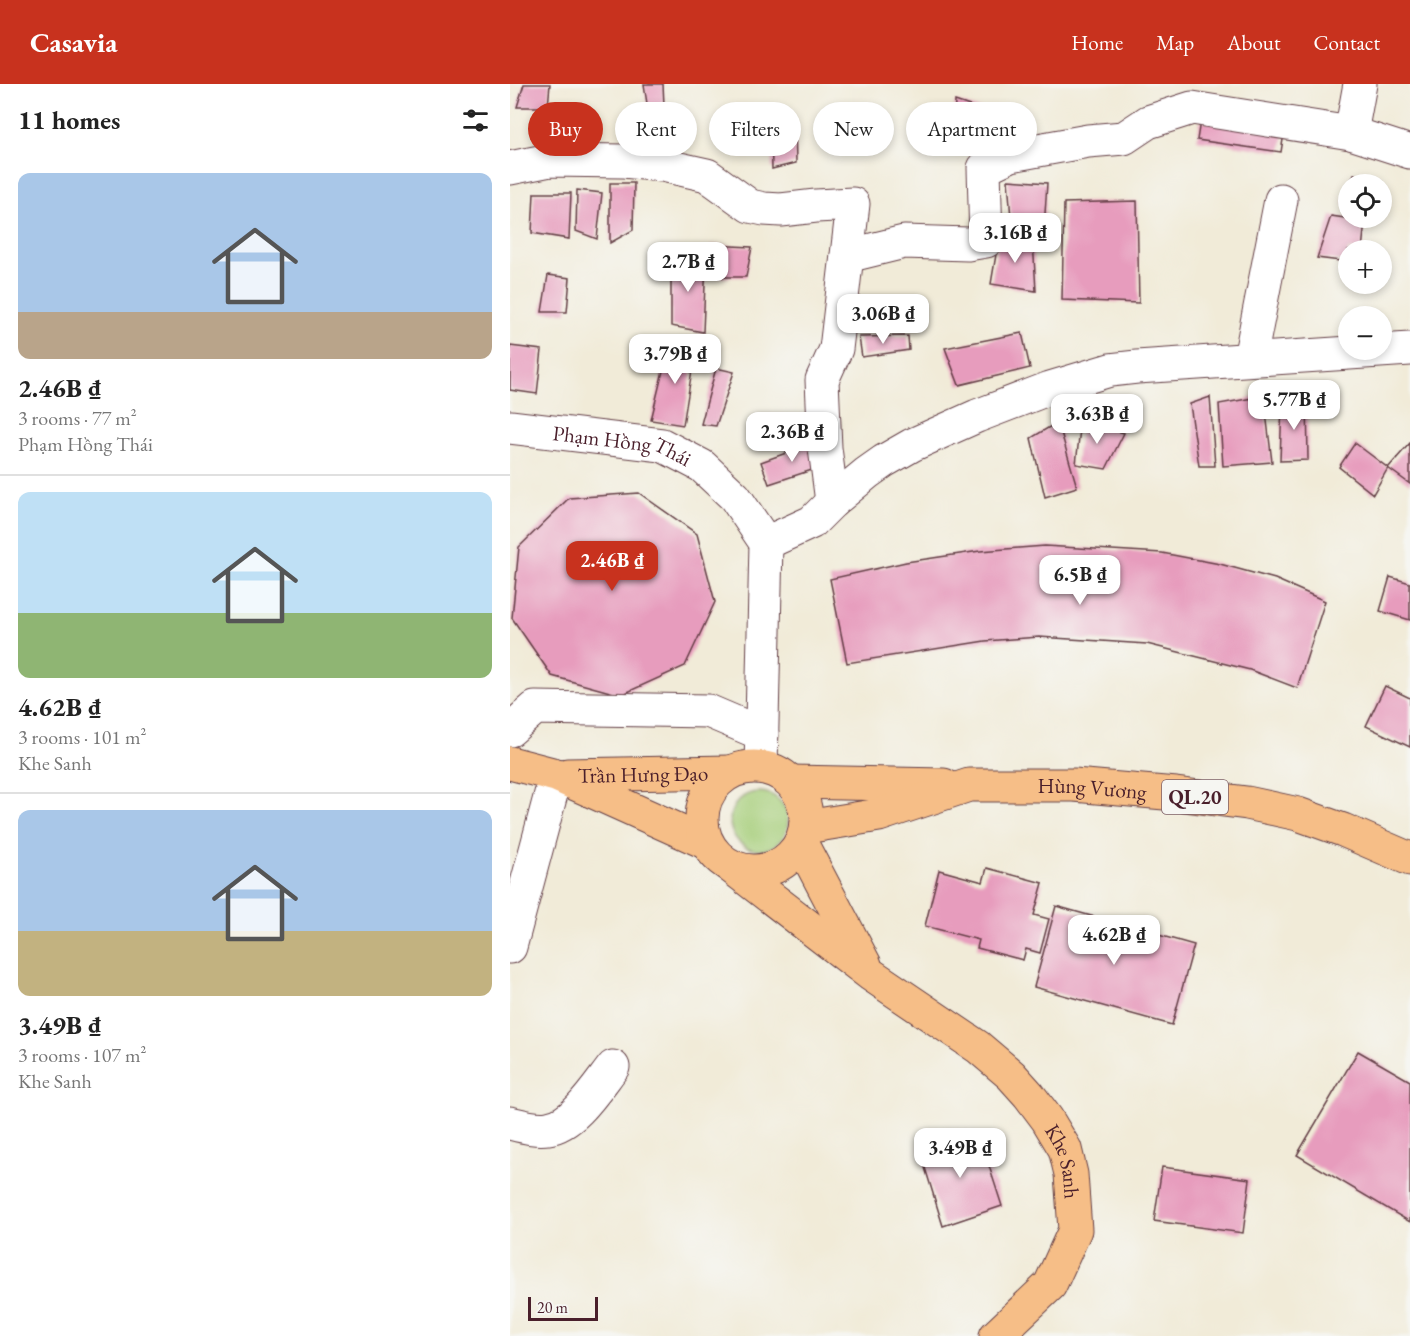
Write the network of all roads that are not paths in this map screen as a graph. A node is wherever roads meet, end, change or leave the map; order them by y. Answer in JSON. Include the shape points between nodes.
{"nodes":[{"id":1,"x":1360,"y":84,"type":"edge"},
{"id":2,"x":1351,"y":133,"type":"junction"},
{"id":3,"x":1410,"y":152,"type":"edge"},
{"id":4,"x":510,"y":168,"type":"edge"},
{"id":5,"x":1281,"y":200,"type":"dead end"},
{"id":6,"x":847,"y":256,"type":"junction"},
{"id":7,"x":1410,"y":349,"type":"edge"},
{"id":8,"x":1250,"y":359,"type":"junction"},
{"id":9,"x":510,"y":427,"type":"edge"},
{"id":10,"x":832,"y":502,"type":"junction"},
{"id":11,"x":766,"y":543,"type":"junction"},
{"id":12,"x":510,"y":730,"type":"edge"},
{"id":13,"x":762,"y":734,"type":"junction"},
{"id":14,"x":510,"y":763,"type":"edge"},
{"id":15,"x":761,"y":767,"type":"junction"},
{"id":16,"x":729,"y":772,"type":"junction"},
{"id":17,"x":556,"y":775,"type":"junction"},
{"id":18,"x":792,"y":782,"type":"junction"},
{"id":19,"x":969,"y":785,"type":"junction"},
{"id":20,"x":804,"y":835,"type":"junction"},
{"id":21,"x":707,"y":843,"type":"junction"},
{"id":22,"x":1410,"y":859,"type":"edge"},
{"id":23,"x":730,"y":866,"type":"junction"},
{"id":24,"x":510,"y":947,"type":"edge"},
{"id":25,"x":870,"y":974,"type":"junction"},
{"id":26,"x":613,"y":1067,"type":"dead end"},
{"id":27,"x":510,"y":1123,"type":"edge"},
{"id":28,"x":996,"y":1336,"type":"edge"}],
"edges":[{"from":1,"to":2,"type":"street"},
{"from":2,"to":3,"type":"street"},
{"from":2,"to":6,"type":"street","via":[[1192,108],[1148,122],[1124,138],[1011,155],[984,168],[986,241],[904,242]]},
{"from":4,"to":6,"type":"street","via":[[550,160],[624,161],[707,176],[750,206],[764,209],[853,204]]},
{"from":5,"to":8,"type":"street"},
{"from":6,"to":10,"type":"street","via":[[836,350],[822,380]]},
{"from":7,"to":8,"type":"street"},
{"from":8,"to":10,"type":"street","via":[[1110,370],[1050,388],[912,445],[884,461]]},
{"from":9,"to":11,"type":"street","name":"Phạm Hồng Thái","via":[[662,445],[702,466],[735,497]]},
{"from":10,"to":11,"type":"street","via":[[812,522]]},
{"from":11,"to":13,"type":"street"},
{"from":12,"to":13,"type":"street","via":[[535,708],[708,711]]},
{"from":13,"to":15,"type":"street"},
{"from":14,"to":17,"type":"main road","name":"Trần Hưng Đạo"},
{"from":15,"to":16,"type":"main road"},
{"from":15,"to":18,"type":"main road","number":"QL.20"},
{"from":16,"to":17,"type":"main road","name":"Trần Hưng Đạo"},
{"from":16,"to":21,"type":"main road","via":[[706,795],[702,828]]},
{"from":17,"to":21,"type":"main road","name":"Trần Hưng Đạo"},
{"from":17,"to":24,"type":"street"},
{"from":18,"to":19,"type":"main road","number":"QL.20"},
{"from":18,"to":20,"type":"main road","via":[[806,810]]},
{"from":19,"to":20,"type":"main road","name":"Hùng Vương","number":"QL.20"},
{"from":19,"to":22,"type":"main road","name":"Hùng Vương","number":"QL.20","via":[[1074,785],[1247,803],[1298,814]]},
{"from":20,"to":23,"type":"main road","via":[[791,856],[778,866],[746,871]]},
{"from":20,"to":25,"type":"main road","name":"Khe Sanh"},
{"from":21,"to":23,"type":"main road"},
{"from":23,"to":25,"type":"main road","name":"Khe Sanh"},
{"from":25,"to":28,"type":"main road","name":"Khe Sanh","via":[[1011,1074],[1065,1149],[1076,1230],[1050,1285]]},
{"from":26,"to":27,"type":"street","via":[[572,1117],[549,1128]]}]}
